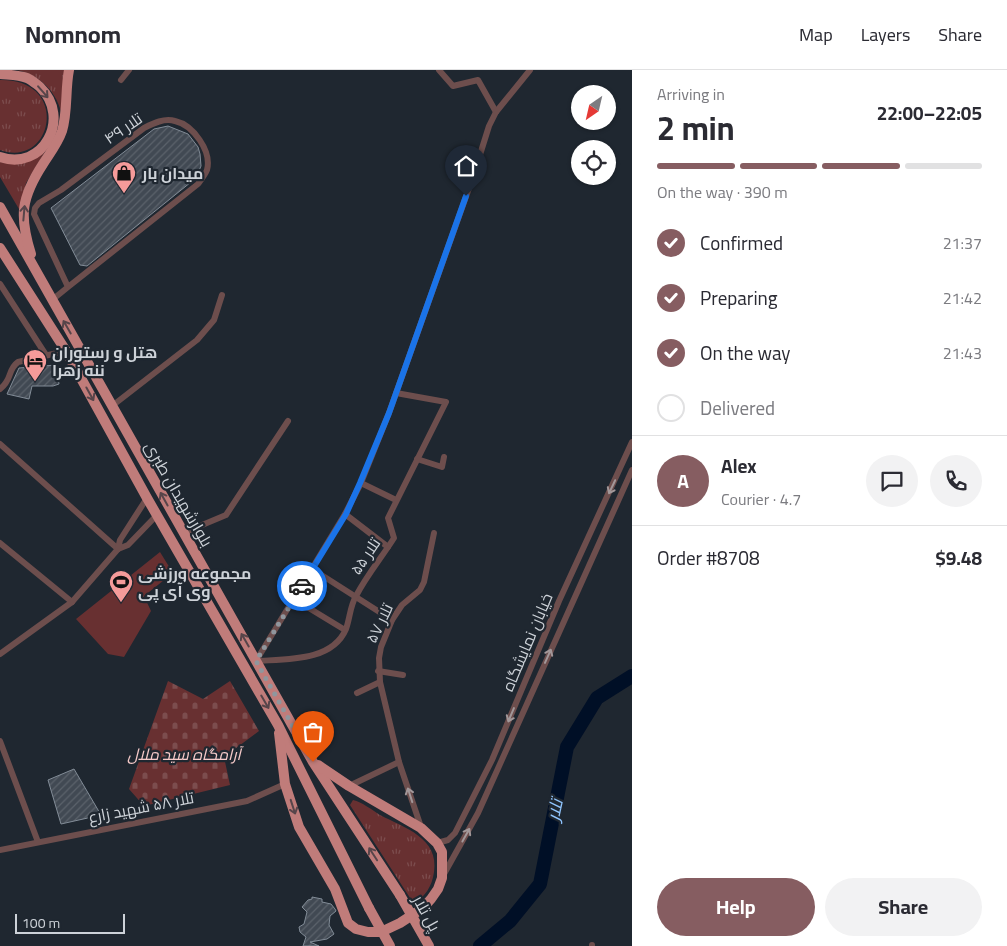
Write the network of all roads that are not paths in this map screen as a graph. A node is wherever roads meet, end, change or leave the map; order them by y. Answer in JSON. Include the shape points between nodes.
{"nodes":[{"id":1,"x":69,"y":70,"type":"edge"},
{"id":2,"x":129,"y":70,"type":"edge"},
{"id":3,"x":439,"y":70,"type":"edge"},
{"id":4,"x":530,"y":70,"type":"edge"},
{"id":5,"x":0,"y":74,"type":"edge"},
{"id":6,"x":120,"y":80,"type":"dead end"},
{"id":7,"x":496,"y":112,"type":"junction"},
{"id":8,"x":0,"y":157,"type":"edge"},
{"id":9,"x":0,"y":207,"type":"edge"},
{"id":10,"x":0,"y":248,"type":"edge"},
{"id":11,"x":4,"y":257,"type":"edge"},
{"id":12,"x":39,"y":277,"type":"junction"},
{"id":13,"x":0,"y":284,"type":"edge"},
{"id":14,"x":68,"y":287,"type":"junction"},
{"id":15,"x":222,"y":295,"type":"dead end"},
{"id":16,"x":52,"y":300,"type":"junction"},
{"id":17,"x":66,"y":350,"type":"junction"},
{"id":18,"x":46,"y":355,"type":"junction"},
{"id":19,"x":0,"y":389,"type":"edge"},
{"id":20,"x":396,"y":393,"type":"junction"},
{"id":21,"x":112,"y":406,"type":"junction"},
{"id":22,"x":288,"y":421,"type":"dead end"},
{"id":23,"x":632,"y":442,"type":"edge"},
{"id":24,"x":0,"y":444,"type":"edge"},
{"id":25,"x":444,"y":457,"type":"dead end"},
{"id":26,"x":417,"y":459,"type":"junction"},
{"id":27,"x":632,"y":470,"type":"edge"},
{"id":28,"x":360,"y":483,"type":"junction"},
{"id":29,"x":146,"y":498,"type":"junction"},
{"id":30,"x":396,"y":500,"type":"junction"},
{"id":31,"x":346,"y":514,"type":"junction"},
{"id":32,"x":156,"y":515,"type":"junction"},
{"id":33,"x":183,"y":533,"type":"junction"},
{"id":34,"x":434,"y":533,"type":"dead end"},
{"id":35,"x":0,"y":543,"type":"edge"},
{"id":36,"x":388,"y":547,"type":"junction"},
{"id":37,"x":118,"y":549,"type":"junction"},
{"id":38,"x":312,"y":570,"type":"junction"},
{"id":39,"x":355,"y":597,"type":"junction"},
{"id":40,"x":294,"y":599,"type":"junction"},
{"id":41,"x":72,"y":602,"type":"junction"},
{"id":42,"x":392,"y":620,"type":"junction"},
{"id":43,"x":346,"y":630,"type":"junction"},
{"id":44,"x":0,"y":653,"type":"edge"},
{"id":45,"x":256,"y":661,"type":"junction"},
{"id":46,"x":378,"y":671,"type":"junction"},
{"id":47,"x":403,"y":675,"type":"dead end"},
{"id":48,"x":380,"y":682,"type":"junction"},
{"id":49,"x":356,"y":693,"type":"dead end"},
{"id":50,"x":278,"y":725,"type":"junction"},
{"id":51,"x":0,"y":741,"type":"edge"},
{"id":52,"x":313,"y":762,"type":"junction"},
{"id":53,"x":399,"y":762,"type":"junction"},
{"id":54,"x":285,"y":784,"type":"junction"},
{"id":55,"x":349,"y":786,"type":"junction"},
{"id":56,"x":421,"y":828,"type":"junction"},
{"id":57,"x":38,"y":842,"type":"junction"},
{"id":58,"x":437,"y":842,"type":"junction"},
{"id":59,"x":0,"y":850,"type":"edge"},
{"id":60,"x":442,"y":878,"type":"junction"},
{"id":61,"x":400,"y":895,"type":"joint"},
{"id":62,"x":390,"y":946,"type":"edge"},
{"id":63,"x":429,"y":946,"type":"edge"}],
"edges":[{"from":12,"to":1,"type":"highway","one_way":true,"via":[[23,226],[23,210],[31,185],[63,130]]},
{"from":2,"to":6,"type":"street"},
{"from":3,"to":7,"type":"street","via":[[453,86],[478,80]]},
{"from":4,"to":7,"type":"street"},
{"from":5,"to":8,"type":"highway","one_way":true,"via":[[26,77],[32,81],[46,94],[55,118],[47,142],[29,157],[18,160]]},
{"from":7,"to":20,"type":"street"},
{"from":9,"to":12,"type":"highway","name":"بلوارشهیدان طبری"},
{"from":10,"to":11,"type":"highway","name":"بلوارشهیدان طبری"},
{"from":11,"to":17,"type":"highway","name":"بلوارشهیدان طبری"},
{"from":12,"to":16,"type":"highway","name":"بلوارشهیدان طبری"},
{"from":13,"to":18,"type":"street"},
{"from":14,"to":14,"type":"street","name":"تلار ۴۹","via":[[34,214],[35,208],[144,128],[160,120],[174,120],[188,128],[200,140],[207,156],[206,171],[198,184]]},
{"from":14,"to":16,"type":"street","name":"تلار ۴۹"},
{"from":15,"to":21,"type":"street","via":[[214,320],[197,340]]},
{"from":21,"to":16,"type":"highway","name":"بلوارشهیدان طبری","one_way":true},
{"from":17,"to":18,"type":"street"},
{"from":17,"to":29,"type":"highway","name":"بلوارشهیدان طبری","one_way":true},
{"from":18,"to":19,"type":"street","via":[[15,364],[7,384]]},
{"from":20,"to":26,"type":"street","name":"تلار ۵۵","via":[[446,402]]},
{"from":20,"to":28,"type":"street"},
{"from":33,"to":21,"type":"highway","name":"بلوارشهیدان طبری","one_way":true},
{"from":22,"to":33,"type":"street","via":[[226,515]]},
{"from":23,"to":58,"type":"street","name":"خیابان نمایشگاه","one_way":true,"via":[[559,601],[492,760],[455,833],[448,840]]},
{"from":24,"to":37,"type":"street"},
{"from":25,"to":26,"type":"street","via":[[442,467]]},
{"from":26,"to":30,"type":"street","name":"تلار ۵۵"},
{"from":60,"to":27,"type":"street","name":"خیابان نمایشگاه","one_way":true,"via":[[478,813]]},
{"from":28,"to":30,"type":"street"},
{"from":28,"to":31,"type":"street"},
{"from":29,"to":32,"type":"highway","name":"بلوارشهیدان طبری"},
{"from":29,"to":37,"type":"street","via":[[120,540]]},
{"from":30,"to":36,"type":"street","name":"تلار ۵۵","via":[[388,518],[394,538]]},
{"from":31,"to":36,"type":"street"},
{"from":31,"to":38,"type":"street"},
{"from":32,"to":37,"type":"street","via":[[128,545]]},
{"from":32,"to":50,"type":"highway","name":"بلوارشهیدان طبری","one_way":true},
{"from":45,"to":33,"type":"highway","name":"بلوارشهیدان طبری","one_way":true},
{"from":34,"to":42,"type":"street","name":"تلار ۵۷","via":[[424,582]]},
{"from":35,"to":41,"type":"street"},
{"from":36,"to":39,"type":"street","name":"تلار ۵۵"},
{"from":37,"to":41,"type":"street"},
{"from":38,"to":39,"type":"street"},
{"from":38,"to":40,"type":"street"},
{"from":39,"to":42,"type":"street"},
{"from":39,"to":43,"type":"street","name":"تلار ۵۵"},
{"from":40,"to":43,"type":"street"},
{"from":40,"to":45,"type":"street"},
{"from":41,"to":44,"type":"street"},
{"from":42,"to":46,"type":"street","name":"تلار ۵۷","via":[[381,647]]},
{"from":43,"to":45,"type":"street","name":"تلار ۵۵","via":[[321,653],[301,658]]},
{"from":45,"to":52,"type":"highway","name":"بلوارشهیدان طبری"},
{"from":46,"to":47,"type":"street"},
{"from":46,"to":48,"type":"street","name":"تلار ۵۷"},
{"from":48,"to":49,"type":"street"},
{"from":48,"to":53,"type":"street","name":"تلار ۵۷"},
{"from":50,"to":54,"type":"highway"},
{"from":50,"to":62,"type":"highway","name":"بلوارشهیدان طبری","bridge":true},
{"from":51,"to":57,"type":"street"},
{"from":52,"to":55,"type":"highway"},
{"from":61,"to":52,"type":"highway","name":"بلوارشهیدان طبری","one_way":true},
{"from":53,"to":55,"type":"street"},
{"from":56,"to":53,"type":"street","name":"تلار ۵۷","one_way":true},
{"from":54,"to":57,"type":"street","name":"تلار ۵۸ شهید زارع","via":[[247,801]]},
{"from":54,"to":60,"type":"highway","one_way":true,"via":[[299,827],[335,888],[348,923],[356,929],[382,932],[400,923],[423,908],[438,889]]},
{"from":55,"to":56,"type":"highway"},
{"from":56,"to":58,"type":"highway"},
{"from":57,"to":59,"type":"street","name":"تلار ۵۸ شهید زارع"},
{"from":58,"to":60,"type":"highway","via":[[442,852]]},
{"from":61,"to":63,"type":"highway","name":"پل تلار","bridge":true}]}
